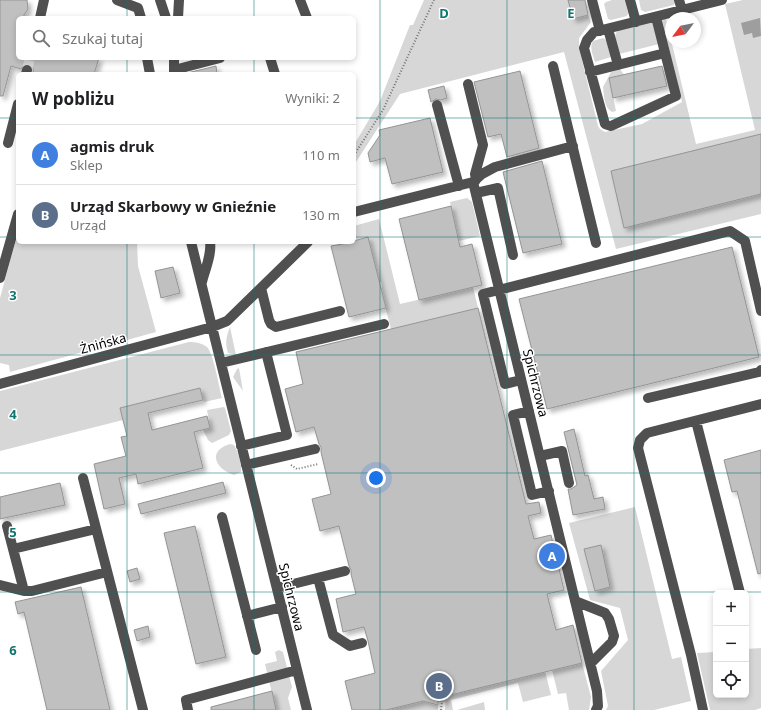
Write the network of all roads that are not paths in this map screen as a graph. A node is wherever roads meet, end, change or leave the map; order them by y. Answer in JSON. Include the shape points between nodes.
{"nodes":[{"id":1,"x":44,"y":0,"type":"edge"},
{"id":2,"x":117,"y":0,"type":"edge"},
{"id":3,"x":160,"y":0,"type":"edge"},
{"id":4,"x":180,"y":0,"type":"edge"},
{"id":5,"x":300,"y":0,"type":"edge"},
{"id":6,"x":592,"y":0,"type":"edge"},
{"id":7,"x":630,"y":0,"type":"edge"},
{"id":8,"x":679,"y":0,"type":"edge"},
{"id":9,"x":722,"y":0,"type":"edge"},
{"id":10,"x":682,"y":10,"type":"junction"},
{"id":11,"x":40,"y":16,"type":"edge"},
{"id":12,"x":140,"y":16,"type":"edge"},
{"id":13,"x":165,"y":16,"type":"edge"},
{"id":14,"x":178,"y":16,"type":"edge"},
{"id":15,"x":306,"y":16,"type":"edge"},
{"id":16,"x":656,"y":17,"type":"junction"},
{"id":17,"x":636,"y":22,"type":"junction"},
{"id":18,"x":604,"y":30,"type":"junction"},
{"id":19,"x":664,"y":53,"type":"junction"},
{"id":20,"x":147,"y":60,"type":"edge"},
{"id":21,"x":174,"y":60,"type":"edge"},
{"id":22,"x":213,"y":60,"type":"edge"},
{"id":23,"x":271,"y":60,"type":"edge"},
{"id":24,"x":618,"y":65,"type":"junction"},
{"id":25,"x":553,"y":66,"type":"dead end"},
{"id":26,"x":150,"y":72,"type":"edge"},
{"id":27,"x":174,"y":72,"type":"edge"},
{"id":28,"x":274,"y":72,"type":"edge"},
{"id":29,"x":590,"y":72,"type":"junction"},
{"id":30,"x":468,"y":84,"type":"dead end"},
{"id":31,"x":437,"y":105,"type":"dead end"},
{"id":32,"x":16,"y":112,"type":"edge"},
{"id":33,"x":8,"y":143,"type":"dead end"},
{"id":34,"x":573,"y":146,"type":"junction"},
{"id":35,"x":474,"y":181,"type":"junction"},
{"id":36,"x":459,"y":186,"type":"junction"},
{"id":37,"x":476,"y":193,"type":"junction"},
{"id":38,"x":356,"y":212,"type":"edge"},
{"id":39,"x":16,"y":221,"type":"edge"},
{"id":40,"x":596,"y":243,"type":"dead end"},
{"id":41,"x":191,"y":244,"type":"edge"},
{"id":42,"x":211,"y":244,"type":"edge"},
{"id":43,"x":306,"y":244,"type":"edge"},
{"id":44,"x":513,"y":256,"type":"dead end"},
{"id":45,"x":1,"y":273,"type":"edge"},
{"id":46,"x":201,"y":284,"type":"junction"},
{"id":47,"x":261,"y":288,"type":"junction"},
{"id":48,"x":500,"y":290,"type":"junction"},
{"id":49,"x":340,"y":311,"type":"dead end"},
{"id":50,"x":761,"y":311,"type":"edge"},
{"id":51,"x":384,"y":324,"type":"dead end"},
{"id":52,"x":212,"y":327,"type":"junction"},
{"id":53,"x":266,"y":352,"type":"junction"},
{"id":54,"x":221,"y":363,"type":"junction"},
{"id":55,"x":761,"y":370,"type":"edge"},
{"id":56,"x":521,"y":380,"type":"junction"},
{"id":57,"x":0,"y":384,"type":"edge"},
{"id":58,"x":648,"y":398,"type":"dead end"},
{"id":59,"x":761,"y":404,"type":"edge"},
{"id":60,"x":529,"y":412,"type":"junction"},
{"id":61,"x":696,"y":421,"type":"junction"},
{"id":62,"x":241,"y":446,"type":"junction"},
{"id":63,"x":315,"y":449,"type":"dead end"},
{"id":64,"x":540,"y":456,"type":"junction"},
{"id":65,"x":246,"y":465,"type":"junction"},
{"id":66,"x":83,"y":478,"type":"dead end"},
{"id":67,"x":569,"y":483,"type":"dead end"},
{"id":68,"x":549,"y":491,"type":"junction"},
{"id":69,"x":222,"y":517,"type":"dead end"},
{"id":70,"x":7,"y":526,"type":"dead end"},
{"id":71,"x":96,"y":529,"type":"junction"},
{"id":72,"x":13,"y":549,"type":"junction"},
{"id":73,"x":107,"y":572,"type":"junction"},
{"id":74,"x":345,"y":572,"type":"dead end"},
{"id":75,"x":318,"y":578,"type":"junction"},
{"id":76,"x":0,"y":585,"type":"edge"},
{"id":77,"x":277,"y":588,"type":"junction"},
{"id":78,"x":739,"y":590,"type":"edge"},
{"id":79,"x":24,"y":591,"type":"junction"},
{"id":80,"x":575,"y":600,"type":"junction"},
{"id":81,"x":282,"y":608,"type":"junction"},
{"id":82,"x":247,"y":616,"type":"junction"},
{"id":83,"x":362,"y":643,"type":"dead end"},
{"id":84,"x":256,"y":650,"type":"dead end"},
{"id":85,"x":591,"y":663,"type":"junction"},
{"id":86,"x":297,"y":670,"type":"junction"},
{"id":87,"x":143,"y":710,"type":"edge"},
{"id":88,"x":188,"y":710,"type":"edge"},
{"id":89,"x":307,"y":710,"type":"edge"},
{"id":90,"x":596,"y":710,"type":"edge"},
{"id":91,"x":703,"y":710,"type":"edge"}],
"edges":[{"from":1,"to":11,"type":"street"},
{"from":2,"to":12,"type":"street","via":[[138,8]]},
{"from":3,"to":13,"type":"street"},
{"from":4,"to":14,"type":"street"},
{"from":5,"to":15,"type":"street"},
{"from":6,"to":18,"type":"street"},
{"from":7,"to":17,"type":"street"},
{"from":8,"to":10,"type":"street"},
{"from":9,"to":10,"type":"street"},
{"from":10,"to":16,"type":"street"},
{"from":16,"to":17,"type":"street"},
{"from":16,"to":19,"type":"street"},
{"from":17,"to":18,"type":"street"},
{"from":18,"to":24,"type":"street"},
{"from":18,"to":29,"type":"street","via":[[594,32],[584,48]]},
{"from":19,"to":24,"type":"street"},
{"from":19,"to":29,"type":"street","via":[[676,96],[611,126],[605,124]]},
{"from":20,"to":26,"type":"street"},
{"from":21,"to":27,"type":"street"},
{"from":22,"to":27,"type":"street"},
{"from":23,"to":28,"type":"street"},
{"from":24,"to":29,"type":"street"},
{"from":25,"to":34,"type":"street"},
{"from":30,"to":35,"type":"street","via":[[484,145]]},
{"from":31,"to":36,"type":"street"},
{"from":32,"to":33,"type":"street"},
{"from":34,"to":35,"type":"street","via":[[495,167]]},
{"from":34,"to":40,"type":"street"},
{"from":35,"to":36,"type":"street"},
{"from":35,"to":37,"type":"street","name":"Spichrzowa"},
{"from":36,"to":38,"type":"street"},
{"from":37,"to":44,"type":"street","via":[[498,188]]},
{"from":37,"to":48,"type":"street","name":"Spichrzowa"},
{"from":39,"to":45,"type":"street"},
{"from":41,"to":46,"type":"street","name":"Spichrzowa"},
{"from":42,"to":46,"type":"street"},
{"from":43,"to":47,"type":"street"},
{"from":46,"to":52,"type":"street","name":"Spichrzowa"},
{"from":47,"to":49,"type":"street","via":[[269,320],[276,327]]},
{"from":47,"to":52,"type":"street","via":[[228,321]]},
{"from":48,"to":50,"type":"street","via":[[730,231],[745,241]]},
{"from":48,"to":56,"type":"street","name":"Spichrzowa"},
{"from":48,"to":56,"type":"street","via":[[484,294],[505,384]]},
{"from":51,"to":53,"type":"street"},
{"from":52,"to":54,"type":"street","name":"Spichrzowa"},
{"from":52,"to":57,"type":"street","name":"Żnińska"},
{"from":53,"to":54,"type":"street"},
{"from":53,"to":62,"type":"street","via":[[287,435]]},
{"from":54,"to":62,"type":"street","name":"Spichrzowa"},
{"from":55,"to":58,"type":"street"},
{"from":56,"to":60,"type":"street","name":"Spichrzowa"},
{"from":59,"to":61,"type":"street"},
{"from":60,"to":64,"type":"street","name":"Spichrzowa"},
{"from":60,"to":68,"type":"street","via":[[513,415],[532,495]]},
{"from":61,"to":78,"type":"street"},
{"from":61,"to":91,"type":"street","via":[[647,433],[640,440],[638,448]]},
{"from":62,"to":65,"type":"street","name":"Spichrzowa"},
{"from":63,"to":65,"type":"street"},
{"from":64,"to":67,"type":"street","via":[[562,452]]},
{"from":64,"to":68,"type":"street","name":"Spichrzowa"},
{"from":65,"to":77,"type":"street","name":"Spichrzowa"},
{"from":66,"to":71,"type":"street"},
{"from":68,"to":80,"type":"street","name":"Spichrzowa"},
{"from":69,"to":82,"type":"street"},
{"from":70,"to":72,"type":"street"},
{"from":71,"to":72,"type":"street"},
{"from":71,"to":73,"type":"street"},
{"from":72,"to":79,"type":"street"},
{"from":73,"to":79,"type":"street"},
{"from":73,"to":87,"type":"street"},
{"from":74,"to":75,"type":"street"},
{"from":75,"to":77,"type":"street"},
{"from":75,"to":83,"type":"street","via":[[333,635],[350,646]]},
{"from":76,"to":79,"type":"street"},
{"from":77,"to":81,"type":"street","name":"Spichrzowa"},
{"from":80,"to":85,"type":"street","name":"Spichrzowa"},
{"from":80,"to":85,"type":"street","via":[[605,613],[614,636],[612,642]]},
{"from":81,"to":82,"type":"street"},
{"from":81,"to":86,"type":"street","name":"Spichrzowa"},
{"from":82,"to":84,"type":"street"},
{"from":85,"to":90,"type":"street","name":"Spichrzowa","via":[[597,691]]},
{"from":86,"to":88,"type":"street","via":[[186,700]]},
{"from":86,"to":89,"type":"street","name":"Spichrzowa"}]}
